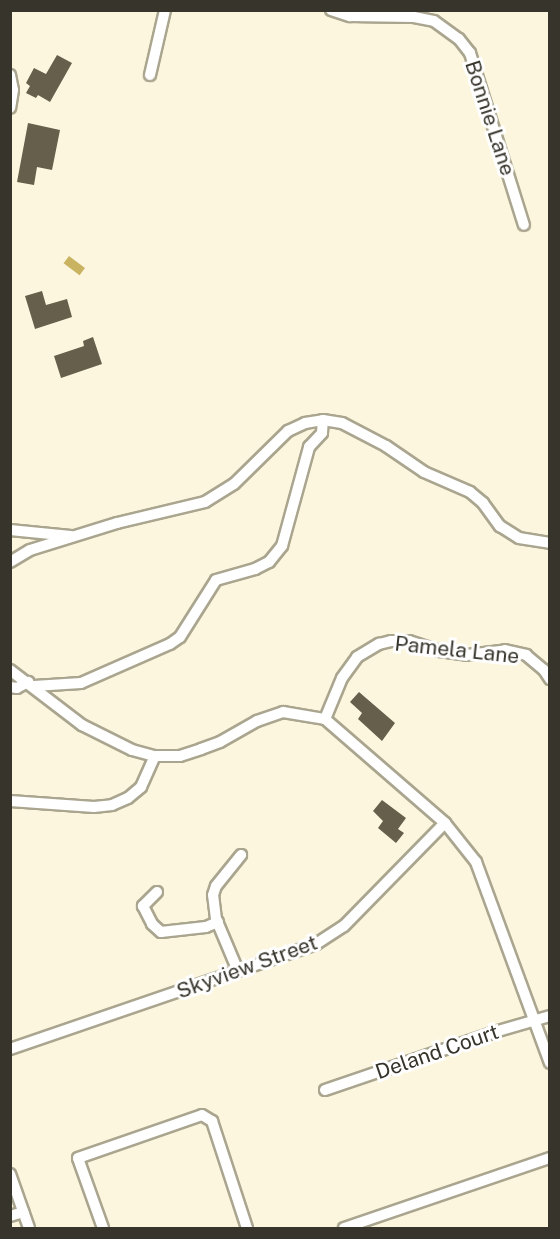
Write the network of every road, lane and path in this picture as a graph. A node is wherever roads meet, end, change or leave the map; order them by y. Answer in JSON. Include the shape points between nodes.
{"nodes":[{"id":1,"x":165,"y":10,"type":"edge"},
{"id":2,"x":331,"y":10,"type":"edge"},
{"id":3,"x":10,"y":75,"type":"edge"},
{"id":4,"x":150,"y":75,"type":"dead end"},
{"id":5,"x":10,"y":108,"type":"edge"},
{"id":6,"x":524,"y":225,"type":"dead end"},
{"id":7,"x":323,"y":420,"type":"junction"},
{"id":8,"x":10,"y":530,"type":"edge"},
{"id":9,"x":74,"y":536,"type":"junction"},
{"id":10,"x":549,"y":543,"type":"edge"},
{"id":11,"x":10,"y":562,"type":"edge"},
{"id":12,"x":10,"y":670,"type":"edge"},
{"id":13,"x":549,"y":679,"type":"edge"},
{"id":14,"x":31,"y":684,"type":"junction"},
{"id":15,"x":10,"y":687,"type":"edge"},
{"id":16,"x":325,"y":719,"type":"junction"},
{"id":17,"x":155,"y":756,"type":"junction"},
{"id":18,"x":10,"y":801,"type":"edge"},
{"id":19,"x":446,"y":823,"type":"junction"},
{"id":20,"x":242,"y":855,"type":"dead end"},
{"id":21,"x":157,"y":892,"type":"dead end"},
{"id":22,"x":218,"y":922,"type":"junction"},
{"id":23,"x":238,"y":971,"type":"junction"},
{"id":24,"x":549,"y":1016,"type":"edge"},
{"id":25,"x":535,"y":1020,"type":"junction"},
{"id":26,"x":10,"y":1049,"type":"edge"},
{"id":27,"x":549,"y":1063,"type":"edge"},
{"id":28,"x":325,"y":1090,"type":"dead end"},
{"id":29,"x":549,"y":1158,"type":"edge"},
{"id":30,"x":10,"y":1174,"type":"edge"},
{"id":31,"x":24,"y":1212,"type":"junction"},
{"id":32,"x":10,"y":1216,"type":"edge"},
{"id":33,"x":29,"y":1228,"type":"edge"},
{"id":34,"x":103,"y":1228,"type":"edge"},
{"id":35,"x":247,"y":1228,"type":"edge"},
{"id":36,"x":344,"y":1228,"type":"edge"}],
"edges":[{"from":1,"to":4,"type":"street"},
{"from":2,"to":6,"type":"street","name":"Bonnie Lane","via":[[350,16],[414,16],[434,21],[459,39],[470,53]]},
{"from":3,"to":5,"type":"street"},
{"from":7,"to":9,"type":"street","via":[[288,431],[234,484],[205,502]]},
{"from":7,"to":10,"type":"street","via":[[342,423],[424,472],[470,492],[500,526],[519,538]]},
{"from":7,"to":14,"type":"street","via":[[322,433],[309,447],[282,546],[269,562],[216,580],[180,637],[170,644],[81,683]]},
{"from":8,"to":9,"type":"street"},
{"from":9,"to":11,"type":"street","via":[[30,550]]},
{"from":12,"to":14,"type":"street"},
{"from":13,"to":16,"type":"street","name":"Pamela Lane","via":[[526,655],[505,650],[467,655],[409,641],[385,642],[357,657],[342,678]]},
{"from":14,"to":15,"type":"street"},
{"from":14,"to":17,"type":"street","via":[[82,725],[132,750]]},
{"from":16,"to":17,"type":"street","via":[[283,712],[201,749],[180,756]]},
{"from":16,"to":19,"type":"street"},
{"from":17,"to":18,"type":"street","via":[[141,787],[112,805]]},
{"from":19,"to":23,"type":"street","name":"Skyview Street","via":[[330,936]]},
{"from":19,"to":25,"type":"street","via":[[476,862],[485,881]]},
{"from":20,"to":22,"type":"street","via":[[216,886],[213,895]]},
{"from":21,"to":22,"type":"street","via":[[143,906],[161,932]]},
{"from":22,"to":23,"type":"street"},
{"from":23,"to":26,"type":"street","name":"Skyview Street"},
{"from":24,"to":25,"type":"street","name":"Deland Court"},
{"from":25,"to":27,"type":"street"},
{"from":25,"to":28,"type":"street","name":"Deland Court"},
{"from":29,"to":36,"type":"street"},
{"from":30,"to":31,"type":"street"},
{"from":31,"to":32,"type":"street"},
{"from":31,"to":33,"type":"street"},
{"from":34,"to":35,"type":"street","via":[[78,1158],[202,1115],[212,1121]]}]}
